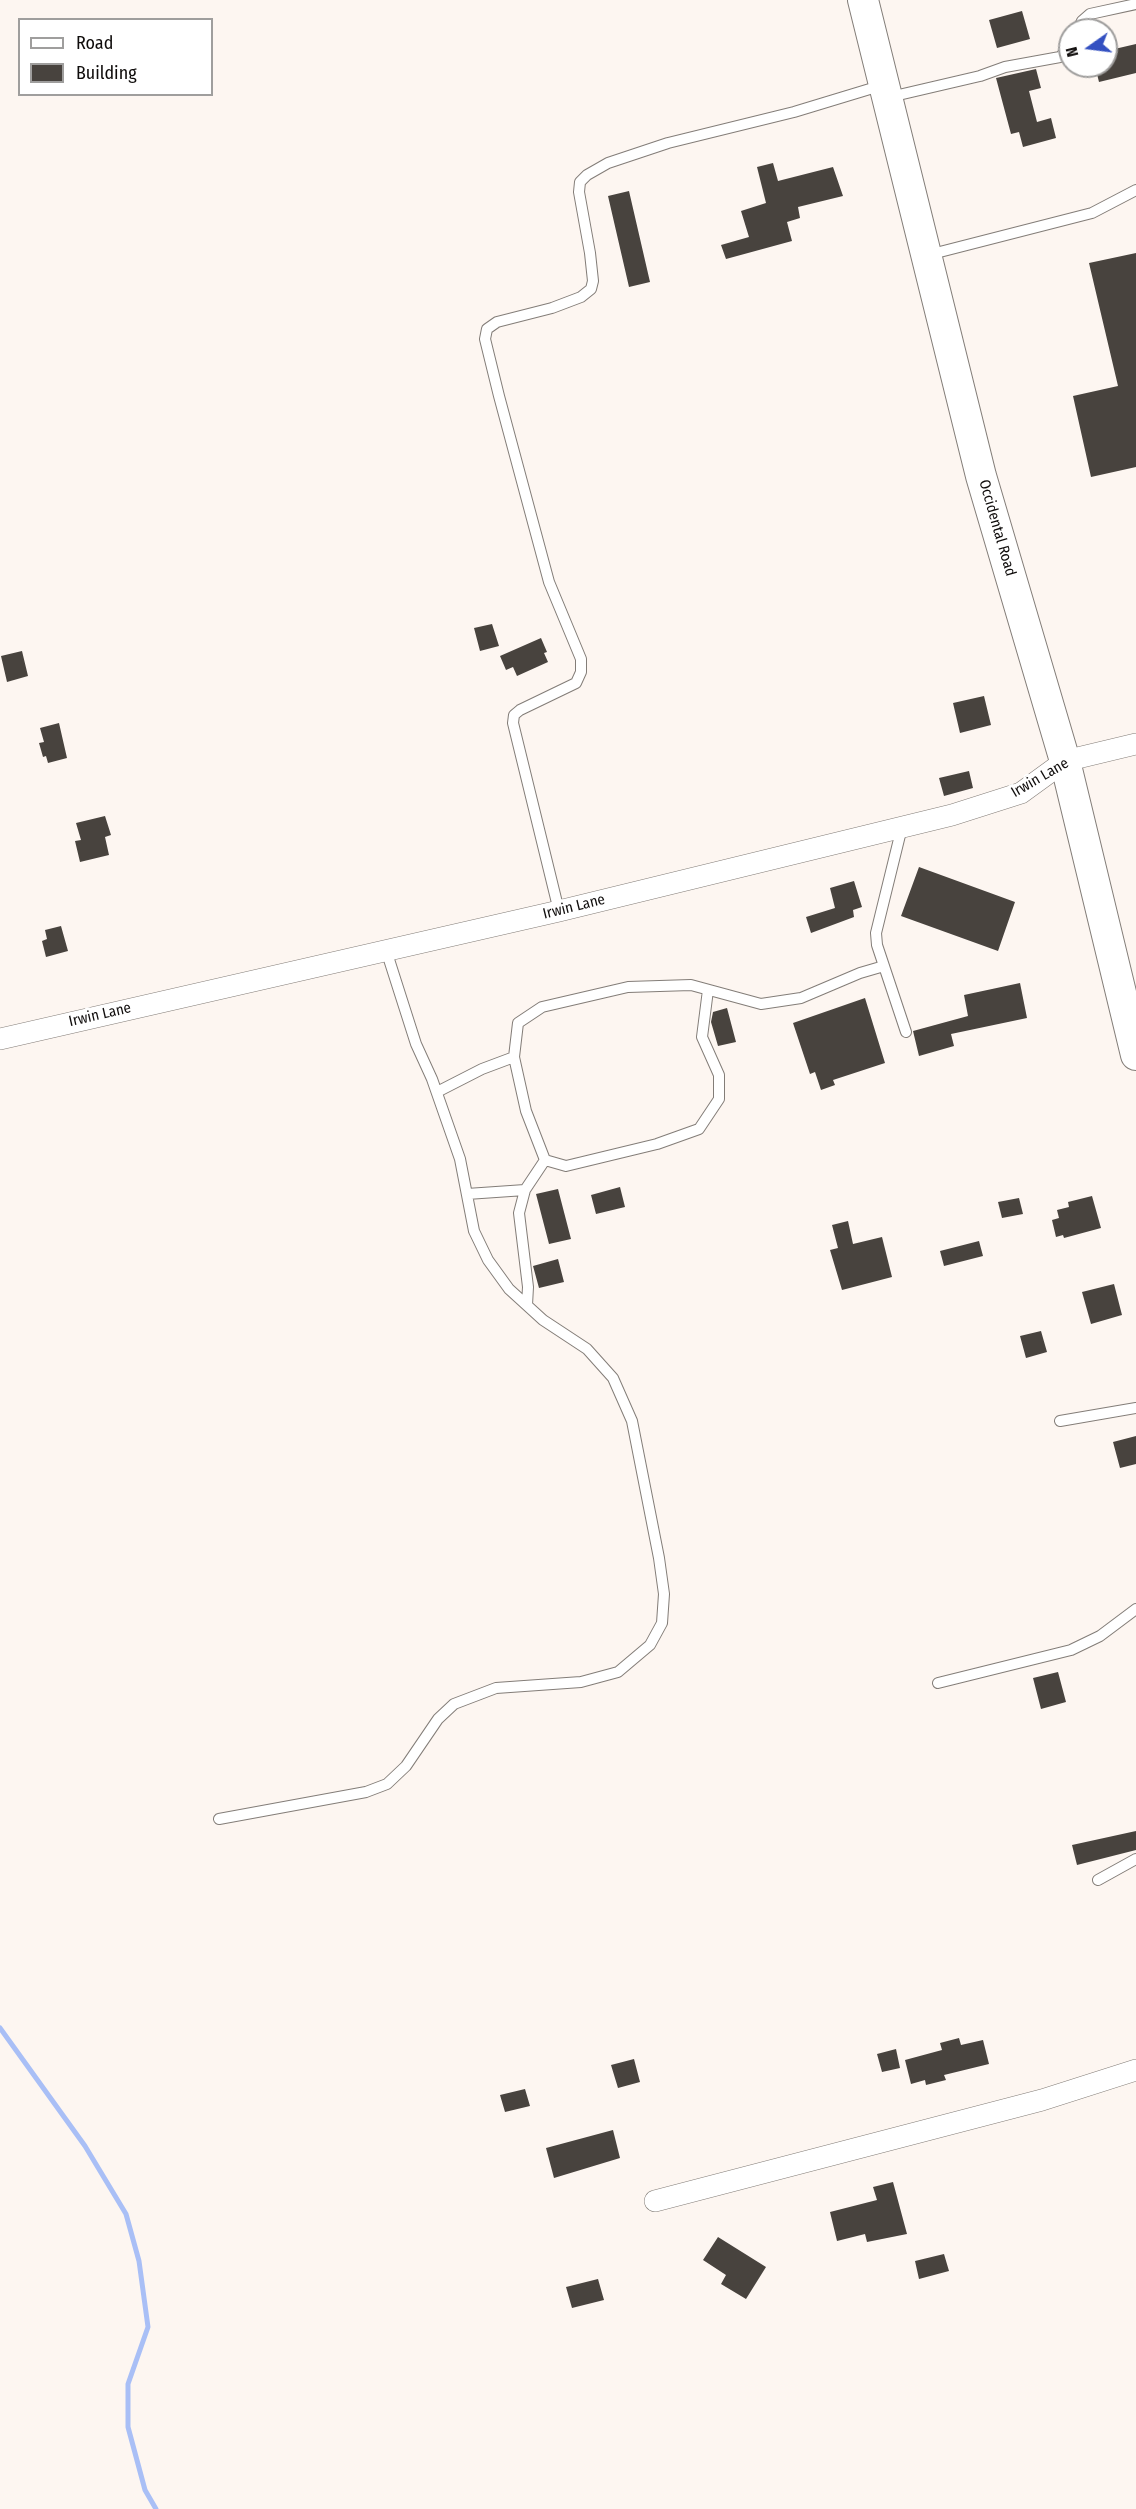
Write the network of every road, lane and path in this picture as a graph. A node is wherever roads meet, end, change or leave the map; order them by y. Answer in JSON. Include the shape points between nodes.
{"nodes":[{"id":1,"x":863,"y":0,"type":"edge"},
{"id":2,"x":1136,"y":4,"type":"edge"},
{"id":3,"x":1085,"y":18,"type":"edge"},
{"id":4,"x":1058,"y":57,"type":"edge"},
{"id":5,"x":885,"y":91,"type":"junction"},
{"id":6,"x":1136,"y":190,"type":"edge"},
{"id":7,"x":925,"y":255,"type":"junction"},
{"id":8,"x":1136,"y":744,"type":"edge"},
{"id":9,"x":1065,"y":761,"type":"junction"},
{"id":10,"x":903,"y":826,"type":"junction"},
{"id":11,"x":559,"y":911,"type":"junction"},
{"id":12,"x":387,"y":950,"type":"junction"},
{"id":13,"x":884,"y":966,"type":"junction"},
{"id":14,"x":708,"y":990,"type":"junction"},
{"id":15,"x":906,"y":1032,"type":"dead end"},
{"id":16,"x":0,"y":1039,"type":"edge"},
{"id":17,"x":1136,"y":1055,"type":"edge"},
{"id":18,"x":514,"y":1057,"type":"junction"},
{"id":19,"x":437,"y":1092,"type":"junction"},
{"id":20,"x":545,"y":1160,"type":"junction"},
{"id":21,"x":525,"y":1190,"type":"junction"},
{"id":22,"x":466,"y":1194,"type":"junction"},
{"id":23,"x":527,"y":1305,"type":"junction"},
{"id":24,"x":1136,"y":1408,"type":"edge"},
{"id":25,"x":1060,"y":1421,"type":"dead end"},
{"id":26,"x":1136,"y":1609,"type":"edge"},
{"id":27,"x":938,"y":1683,"type":"dead end"},
{"id":28,"x":219,"y":1819,"type":"dead end"},
{"id":29,"x":1136,"y":1859,"type":"edge"},
{"id":30,"x":1098,"y":1880,"type":"dead end"},
{"id":31,"x":1136,"y":2070,"type":"edge"},
{"id":32,"x":655,"y":2201,"type":"dead end"}],
"edges":[{"from":1,"to":5,"type":"street","name":"Occidental Road"},
{"from":2,"to":3,"type":"lane"},
{"from":4,"to":5,"type":"lane","via":[[980,76]]},
{"from":5,"to":7,"type":"street","name":"Occidental Road"},
{"from":5,"to":11,"type":"lane","via":[[668,143],[608,163],[587,175],[580,182],[579,192],[590,253],[591,289],[581,297],[497,322],[487,329],[485,339],[549,582],[581,659],[576,682],[520,710],[513,723]]},
{"from":6,"to":7,"type":"lane","via":[[1092,213]]},
{"from":7,"to":9,"type":"street","name":"Occidental Road","via":[[981,476]]},
{"from":8,"to":9,"type":"street","name":"Irwin Lane"},
{"from":9,"to":10,"type":"street","name":"Irwin Lane","via":[[1021,793]]},
{"from":9,"to":17,"type":"street","name":"Occidental Road"},
{"from":10,"to":11,"type":"street","name":"Irwin Lane"},
{"from":10,"to":13,"type":"lane","via":[[876,933]]},
{"from":11,"to":12,"type":"street","name":"Irwin Lane"},
{"from":12,"to":16,"type":"street","name":"Irwin Lane"},
{"from":12,"to":19,"type":"lane","via":[[416,1044]]},
{"from":13,"to":14,"type":"lane","via":[[801,998],[761,1004]]},
{"from":13,"to":15,"type":"lane"},
{"from":14,"to":18,"type":"lane","via":[[691,985],[628,987],[542,1007],[518,1023]]},
{"from":14,"to":20,"type":"lane","via":[[702,1036],[719,1075],[719,1099],[699,1129],[657,1144],[566,1166]]},
{"from":18,"to":19,"type":"lane"},
{"from":18,"to":20,"type":"lane","via":[[526,1111]]},
{"from":19,"to":22,"type":"lane","via":[[460,1159]]},
{"from":20,"to":21,"type":"lane"},
{"from":21,"to":22,"type":"lane"},
{"from":21,"to":23,"type":"lane","via":[[519,1213]]},
{"from":22,"to":23,"type":"lane","via":[[474,1231],[488,1260],[509,1289]]},
{"from":23,"to":28,"type":"lane","via":[[594,1356],[613,1378],[632,1421],[664,1594],[662,1623],[650,1645],[618,1671],[581,1682],[496,1688],[454,1704],[438,1719],[406,1766],[387,1784],[366,1792]]},
{"from":24,"to":25,"type":"lane"},
{"from":26,"to":27,"type":"lane","via":[[1100,1636],[1071,1650]]},
{"from":29,"to":30,"type":"lane"},
{"from":31,"to":32,"type":"street","via":[[1042,2100]]}]}
